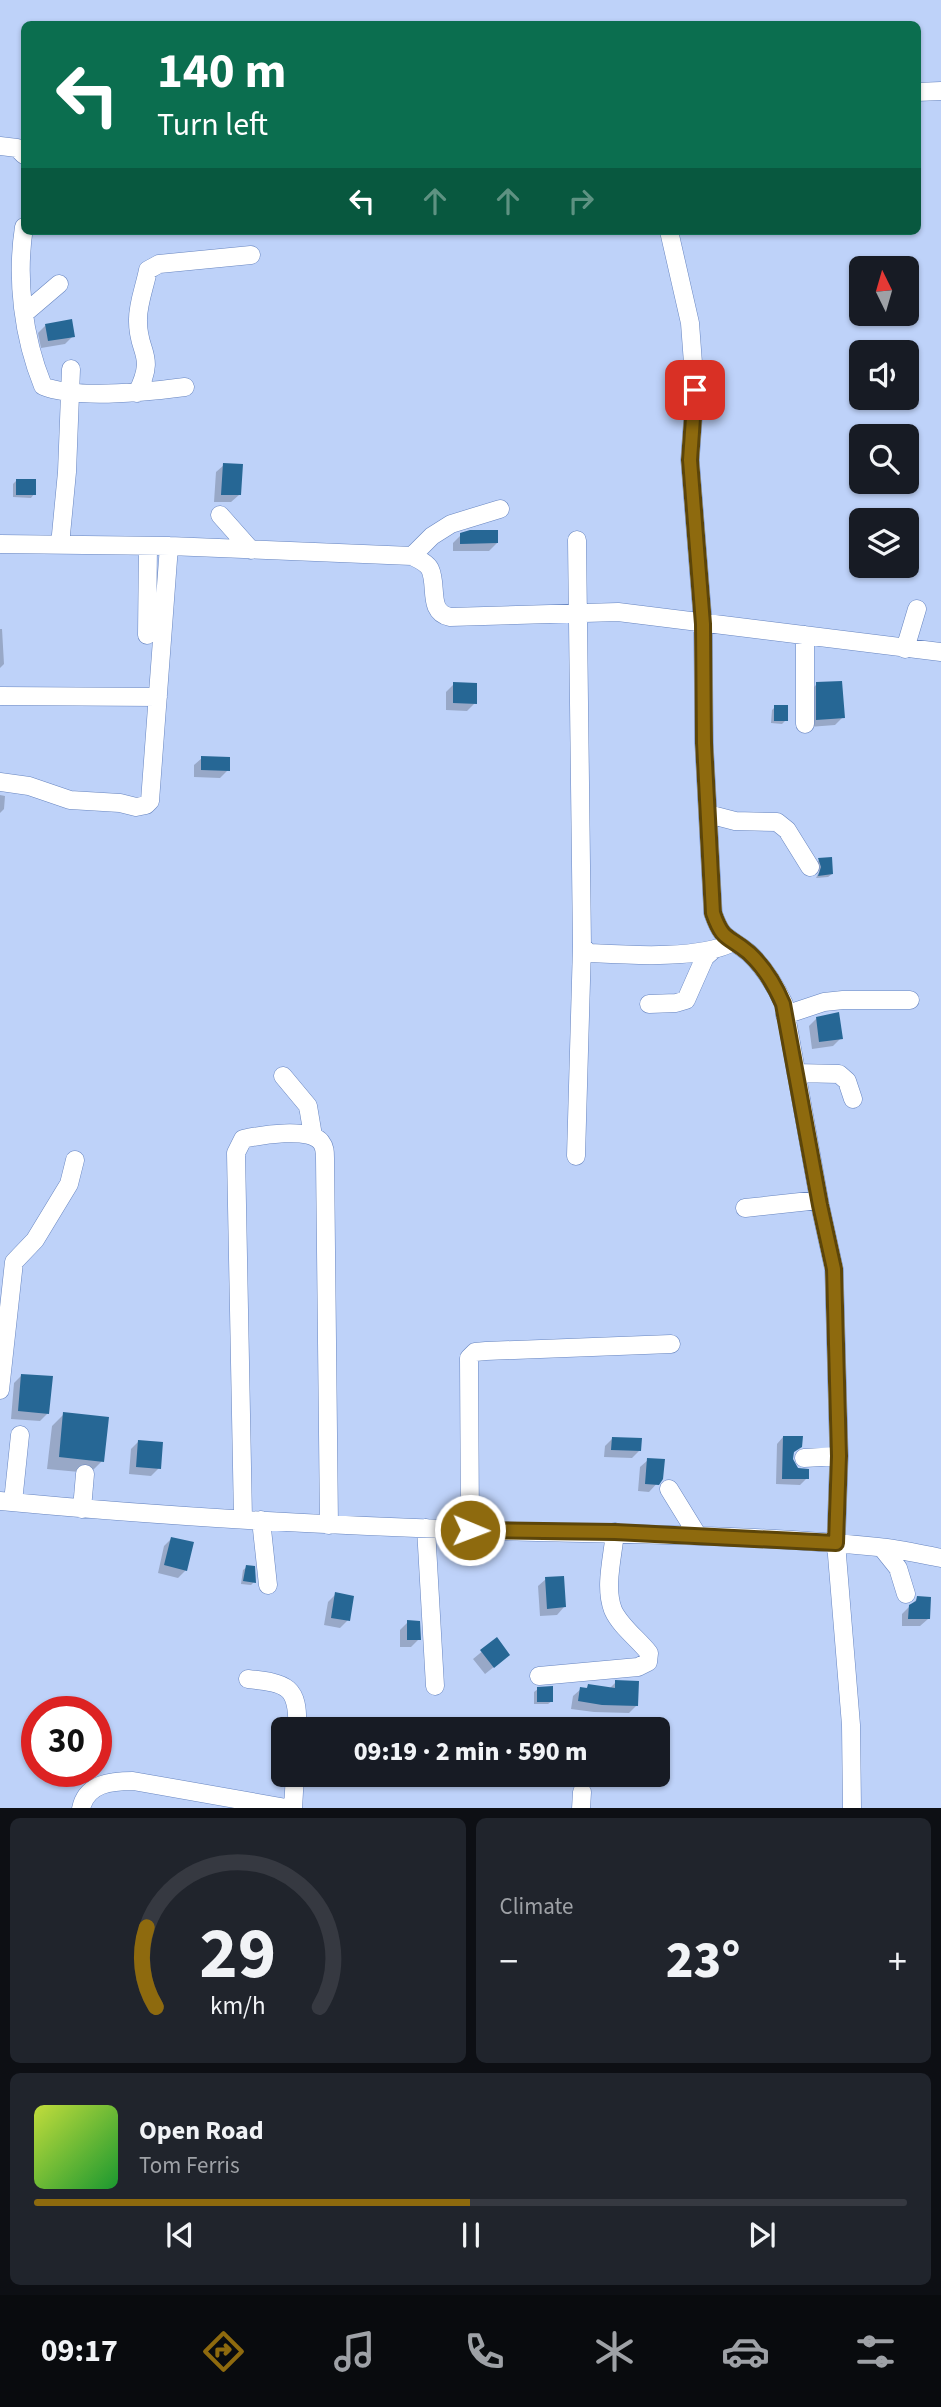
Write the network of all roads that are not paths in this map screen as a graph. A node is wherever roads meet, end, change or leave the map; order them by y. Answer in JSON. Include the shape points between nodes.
{"nodes":[{"id":1,"x":941,"y":91,"type":"edge"},
{"id":2,"x":921,"y":92,"type":"edge"},
{"id":3,"x":0,"y":146,"type":"edge"},
{"id":4,"x":21,"y":152,"type":"edge"},
{"id":5,"x":24,"y":235,"type":"edge"},
{"id":6,"x":670,"y":235,"type":"edge"},
{"id":7,"x":251,"y":255,"type":"dead end"},
{"id":8,"x":59,"y":284,"type":"dead end"},
{"id":9,"x":25,"y":313,"type":"junction"},
{"id":10,"x":71,"y":369,"type":"dead end"},
{"id":11,"x":184,"y":387,"type":"dead end"},
{"id":12,"x":70,"y":393,"type":"junction"},
{"id":13,"x":137,"y":393,"type":"junction"},
{"id":14,"x":500,"y":509,"type":"dead end"},
{"id":15,"x":220,"y":515,"type":"dead end"},
{"id":16,"x":577,"y":540,"type":"dead end"},
{"id":17,"x":0,"y":544,"type":"edge"},
{"id":18,"x":60,"y":545,"type":"junction"},
{"id":19,"x":148,"y":546,"type":"junction"},
{"id":20,"x":169,"y":547,"type":"junction"},
{"id":21,"x":251,"y":550,"type":"junction"},
{"id":22,"x":412,"y":556,"type":"junction"},
{"id":23,"x":917,"y":609,"type":"dead end"},
{"id":24,"x":577,"y":613,"type":"junction"},
{"id":25,"x":703,"y":624,"type":"junction"},
{"id":26,"x":147,"y":635,"type":"dead end"},
{"id":27,"x":805,"y":635,"type":"junction"},
{"id":28,"x":905,"y":649,"type":"junction"},
{"id":29,"x":941,"y":652,"type":"edge"},
{"id":30,"x":0,"y":696,"type":"edge"},
{"id":31,"x":158,"y":697,"type":"junction"},
{"id":32,"x":805,"y":724,"type":"dead end"},
{"id":33,"x":0,"y":782,"type":"edge"},
{"id":34,"x":708,"y":814,"type":"junction"},
{"id":35,"x":810,"y":867,"type":"dead end"},
{"id":36,"x":733,"y":942,"type":"junction"},
{"id":37,"x":582,"y":946,"type":"junction"},
{"id":38,"x":713,"y":950,"type":"junction"},
{"id":39,"x":910,"y":1000,"type":"dead end"},
{"id":40,"x":649,"y":1004,"type":"dead end"},
{"id":41,"x":785,"y":1014,"type":"junction"},
{"id":42,"x":796,"y":1073,"type":"junction"},
{"id":43,"x":283,"y":1076,"type":"dead end"},
{"id":44,"x":853,"y":1099,"type":"dead end"},
{"id":45,"x":313,"y":1136,"type":"junction"},
{"id":46,"x":576,"y":1156,"type":"dead end"},
{"id":47,"x":75,"y":1160,"type":"dead end"},
{"id":48,"x":819,"y":1200,"type":"junction"},
{"id":49,"x":745,"y":1208,"type":"dead end"},
{"id":50,"x":671,"y":1344,"type":"dead end"},
{"id":51,"x":0,"y":1390,"type":"edge"},
{"id":52,"x":20,"y":1435,"type":"dead end"},
{"id":53,"x":839,"y":1456,"type":"junction"},
{"id":54,"x":804,"y":1458,"type":"dead end"},
{"id":55,"x":85,"y":1474,"type":"dead end"},
{"id":56,"x":669,"y":1489,"type":"dead end"},
{"id":57,"x":7,"y":1502,"type":"edge"},
{"id":58,"x":82,"y":1509,"type":"junction"},
{"id":59,"x":252,"y":1520,"type":"junction"},
{"id":60,"x":329,"y":1525,"type":"junction"},
{"id":61,"x":426,"y":1528,"type":"junction"},
{"id":62,"x":470,"y":1530,"type":"junction"},
{"id":63,"x":615,"y":1532,"type":"junction"},
{"id":64,"x":698,"y":1536,"type":"junction"},
{"id":65,"x":836,"y":1543,"type":"junction"},
{"id":66,"x":882,"y":1548,"type":"junction"},
{"id":67,"x":941,"y":1558,"type":"edge"},
{"id":68,"x":268,"y":1585,"type":"dead end"},
{"id":69,"x":906,"y":1594,"type":"dead end"},
{"id":70,"x":539,"y":1676,"type":"dead end"},
{"id":71,"x":248,"y":1679,"type":"dead end"},
{"id":72,"x":435,"y":1686,"type":"dead end"},
{"id":73,"x":297,"y":1717,"type":"edge"},
{"id":74,"x":294,"y":1787,"type":"edge"},
{"id":75,"x":81,"y":1808,"type":"edge"},
{"id":76,"x":292,"y":1808,"type":"edge"},
{"id":77,"x":852,"y":1808,"type":"edge"}],
"edges":[{"from":1,"to":2,"type":"street"},
{"from":3,"to":4,"type":"street"},
{"from":5,"to":9,"type":"street"},
{"from":6,"to":25,"type":"street","via":[[690,323],[695,390],[690,460]]},
{"from":7,"to":13,"type":"street","via":[[159,264],[148,270],[138,319],[148,362]]},
{"from":8,"to":9,"type":"street"},
{"from":9,"to":12,"type":"street","via":[[32,359],[43,386]]},
{"from":10,"to":12,"type":"street"},
{"from":11,"to":13,"type":"street"},
{"from":12,"to":13,"type":"street"},
{"from":12,"to":18,"type":"street"},
{"from":14,"to":22,"type":"street","via":[[451,524]]},
{"from":15,"to":21,"type":"street"},
{"from":16,"to":24,"type":"street"},
{"from":17,"to":18,"type":"street"},
{"from":18,"to":19,"type":"street"},
{"from":19,"to":20,"type":"street"},
{"from":19,"to":26,"type":"street"},
{"from":20,"to":21,"type":"street"},
{"from":20,"to":31,"type":"street"},
{"from":21,"to":22,"type":"street"},
{"from":22,"to":24,"type":"street","via":[[430,570],[436,609],[442,615]]},
{"from":23,"to":28,"type":"street"},
{"from":24,"to":25,"type":"street","via":[[618,612]]},
{"from":24,"to":37,"type":"street"},
{"from":25,"to":27,"type":"street"},
{"from":25,"to":34,"type":"street"},
{"from":27,"to":28,"type":"street"},
{"from":27,"to":32,"type":"street"},
{"from":28,"to":29,"type":"street"},
{"from":30,"to":31,"type":"street"},
{"from":31,"to":33,"type":"street","via":[[151,793],[146,805],[70,800]]},
{"from":34,"to":35,"type":"street","via":[[734,821],[777,822]]},
{"from":34,"to":36,"type":"street","via":[[713,913],[720,933]]},
{"from":36,"to":38,"type":"street"},
{"from":36,"to":41,"type":"street","via":[[774,983]]},
{"from":37,"to":38,"type":"street","via":[[589,953],[603,954]]},
{"from":37,"to":46,"type":"street"},
{"from":38,"to":40,"type":"street","via":[[701,964],[686,1000]]},
{"from":39,"to":41,"type":"street","via":[[824,1002]]},
{"from":41,"to":42,"type":"street"},
{"from":42,"to":44,"type":"street","via":[[839,1074],[847,1081]]},
{"from":42,"to":48,"type":"street"},
{"from":43,"to":45,"type":"street","via":[[308,1106]]},
{"from":45,"to":59,"type":"street","via":[[261,1135],[243,1139],[236,1153]]},
{"from":45,"to":60,"type":"street","via":[[324,1146],[325,1158]]},
{"from":47,"to":51,"type":"street","via":[[69,1184],[35,1240],[14,1262]]},
{"from":48,"to":49,"type":"street"},
{"from":48,"to":53,"type":"street","via":[[834,1269]]},
{"from":50,"to":62,"type":"street","via":[[486,1351],[469,1358]]},
{"from":52,"to":57,"type":"street"},
{"from":53,"to":54,"type":"street"},
{"from":53,"to":65,"type":"street"},
{"from":55,"to":58,"type":"street"},
{"from":56,"to":64,"type":"street"},
{"from":57,"to":58,"type":"street"},
{"from":58,"to":59,"type":"street"},
{"from":59,"to":60,"type":"street"},
{"from":59,"to":68,"type":"street"},
{"from":60,"to":61,"type":"street"},
{"from":61,"to":62,"type":"street"},
{"from":61,"to":72,"type":"street"},
{"from":62,"to":63,"type":"street"},
{"from":63,"to":64,"type":"street"},
{"from":63,"to":70,"type":"street","via":[[612,1608],[649,1653],[648,1662],[638,1667]]},
{"from":64,"to":65,"type":"street"},
{"from":65,"to":66,"type":"street"},
{"from":65,"to":77,"type":"street","via":[[851,1725]]},
{"from":66,"to":67,"type":"street"},
{"from":66,"to":69,"type":"street","via":[[898,1568]]},
{"from":71,"to":73,"type":"street","via":[[283,1684],[291,1691]]},
{"from":74,"to":76,"type":"street"},
{"from":75,"to":76,"type":"street","via":[[97,1786],[133,1781]]}]}
